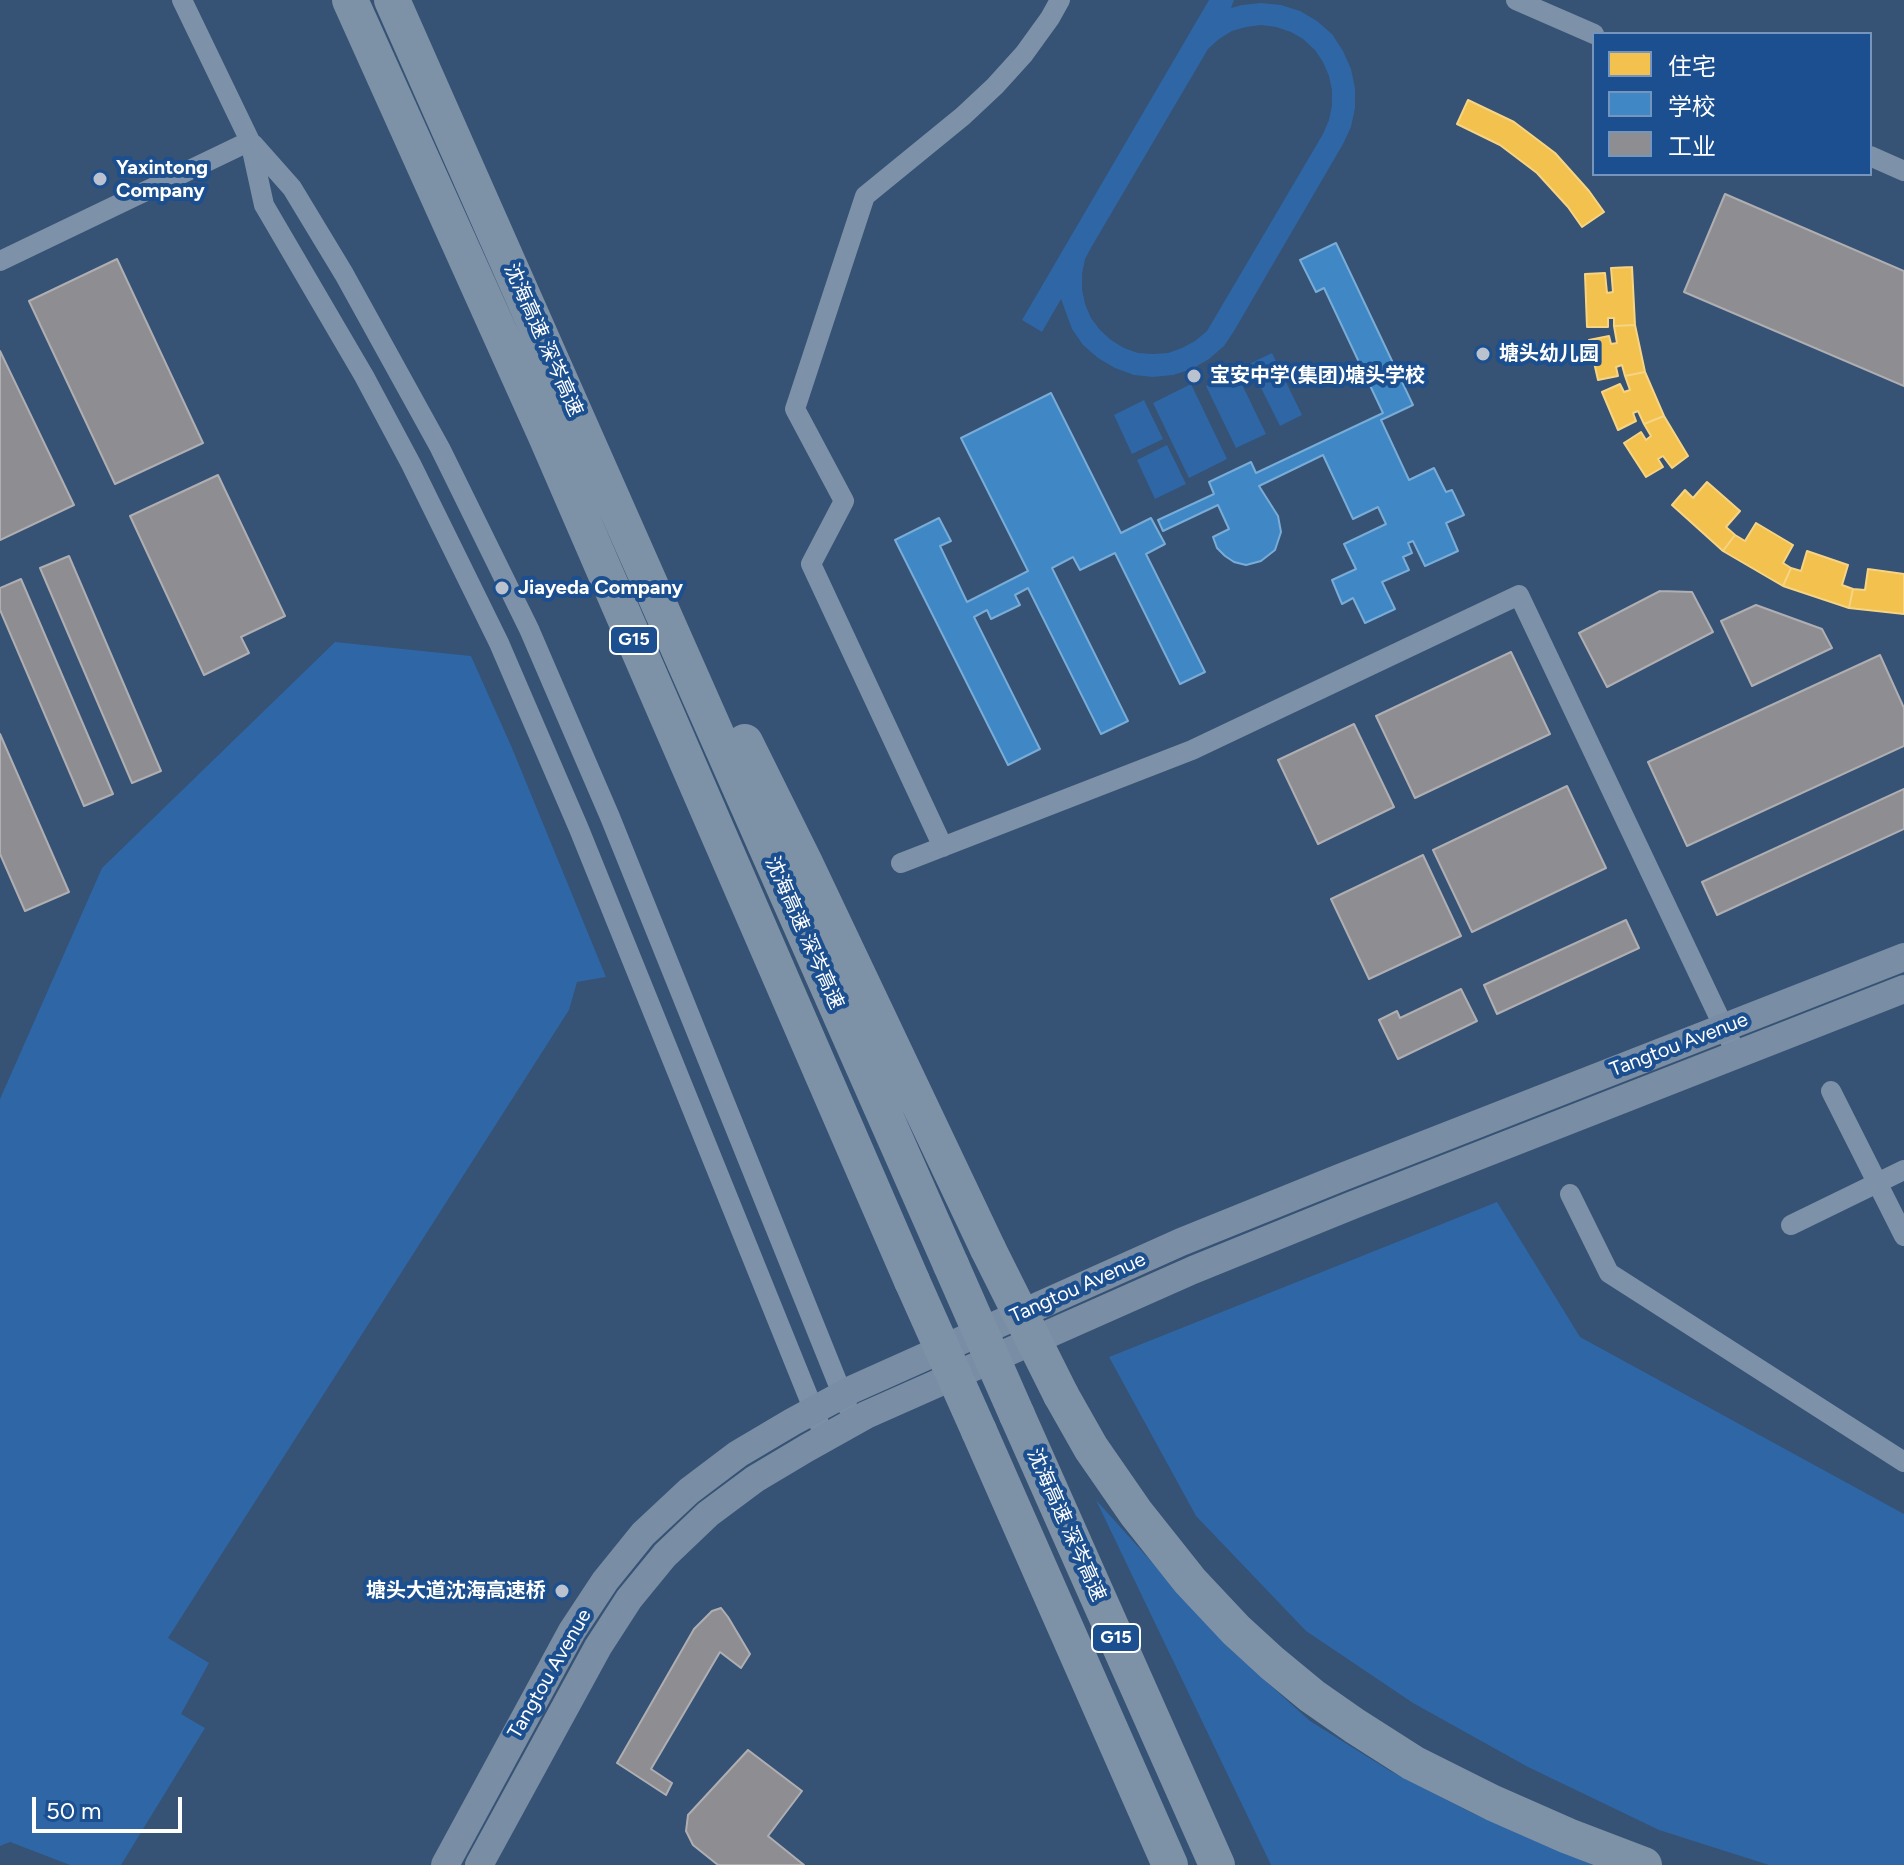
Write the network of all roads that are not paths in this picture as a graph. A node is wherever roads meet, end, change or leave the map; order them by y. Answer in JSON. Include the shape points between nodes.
{"nodes":[{"id":1,"x":182,"y":0,"type":"edge"},
{"id":2,"x":350,"y":0,"type":"edge"},
{"id":3,"x":392,"y":0,"type":"edge"},
{"id":4,"x":1060,"y":0,"type":"edge"},
{"id":5,"x":1516,"y":0,"type":"edge"},
{"id":6,"x":1592,"y":33,"type":"edge"},
{"id":7,"x":250,"y":141,"type":"junction"},
{"id":8,"x":1872,"y":157,"type":"edge"},
{"id":9,"x":1904,"y":171,"type":"edge"},
{"id":10,"x":0,"y":261,"type":"edge"},
{"id":11,"x":603,"y":476,"type":"junction"},
{"id":12,"x":943,"y":847,"type":"junction"},
{"id":13,"x":901,"y":863,"type":"dead end"},
{"id":14,"x":1904,"y":957,"type":"edge"},
{"id":15,"x":1904,"y":989,"type":"edge"},
{"id":16,"x":1724,"y":1028,"type":"junction"},
{"id":17,"x":1737,"y":1055,"type":"junction"},
{"id":18,"x":1831,"y":1091,"type":"dead end"},
{"id":19,"x":1904,"y":1170,"type":"edge"},
{"id":20,"x":1877,"y":1183,"type":"junction"},
{"id":21,"x":1570,"y":1194,"type":"dead end"},
{"id":22,"x":1791,"y":1225,"type":"dead end"},
{"id":23,"x":1904,"y":1236,"type":"edge"},
{"id":24,"x":843,"y":1394,"type":"junction"},
{"id":25,"x":813,"y":1410,"type":"junction"},
{"id":26,"x":854,"y":1422,"type":"junction"},
{"id":27,"x":825,"y":1438,"type":"junction"},
{"id":28,"x":1904,"y":1462,"type":"edge"},
{"id":29,"x":1063,"y":1620,"type":"junction"},
{"id":30,"x":1216,"y":1863,"type":"edge"},
{"id":31,"x":445,"y":1865,"type":"edge"},
{"id":32,"x":479,"y":1865,"type":"edge"},
{"id":33,"x":1145,"y":1865,"type":"edge"},
{"id":34,"x":1170,"y":1865,"type":"edge"},
{"id":35,"x":1644,"y":1865,"type":"edge"}],
"edges":[{"from":1,"to":7,"type":"street"},
{"from":2,"to":29,"type":"highway","name":"沈海高速 深岑高速","number":"G15","bridge":true},
{"from":3,"to":11,"type":"highway","name":"沈海高速 深岑高速","number":"G15"},
{"from":4,"to":12,"type":"street","via":[[995,86],[865,196],[795,409],[844,501],[811,564]]},
{"from":5,"to":6,"type":"street"},
{"from":7,"to":10,"type":"street"},
{"from":7,"to":24,"type":"street","via":[[292,188],[344,274],[440,448],[523,616],[610,817]]},
{"from":7,"to":25,"type":"street","via":[[264,205],[411,464],[541,736]]},
{"from":8,"to":9,"type":"street"},
{"from":11,"to":30,"type":"highway","name":"沈海高速 深岑高速","number":"G15","bridge":true},
{"from":11,"to":35,"type":"highway","bridge":true,"via":[[751,753],[1061,1395],[1127,1500],[1236,1630],[1312,1696],[1413,1763],[1493,1803]]},
{"from":12,"to":13,"type":"street"},
{"from":12,"to":16,"type":"street","via":[[1192,750],[1519,595]]},
{"from":14,"to":16,"type":"main road","name":"Tangtou Avenue"},
{"from":15,"to":17,"type":"main road","name":"Tangtou Avenue"},
{"from":16,"to":17,"type":"street"},
{"from":16,"to":24,"type":"main road","name":"Tangtou Avenue","via":[[1181,1242]]},
{"from":17,"to":26,"type":"main road","name":"Tangtou Avenue","via":[[1193,1270]]},
{"from":18,"to":20,"type":"street"},
{"from":19,"to":20,"type":"street"},
{"from":20,"to":22,"type":"street"},
{"from":20,"to":23,"type":"street"},
{"from":21,"to":28,"type":"street","via":[[1609,1273]]},
{"from":24,"to":25,"type":"main road","name":"Tangtou Avenue"},
{"from":24,"to":26,"type":"street"},
{"from":25,"to":27,"type":"street"},
{"from":25,"to":31,"type":"main road","name":"Tangtou Avenue","via":[[738,1454],[689,1491],[633,1546],[572,1631]]},
{"from":26,"to":27,"type":"main road","name":"Tangtou Avenue"},
{"from":27,"to":32,"type":"main road","name":"Tangtou Avenue","via":[[708,1514],[629,1599]]},
{"from":29,"to":33,"type":"highway"},
{"from":29,"to":34,"type":"highway","name":"沈海高速 深岑高速","number":"G15"}]}
